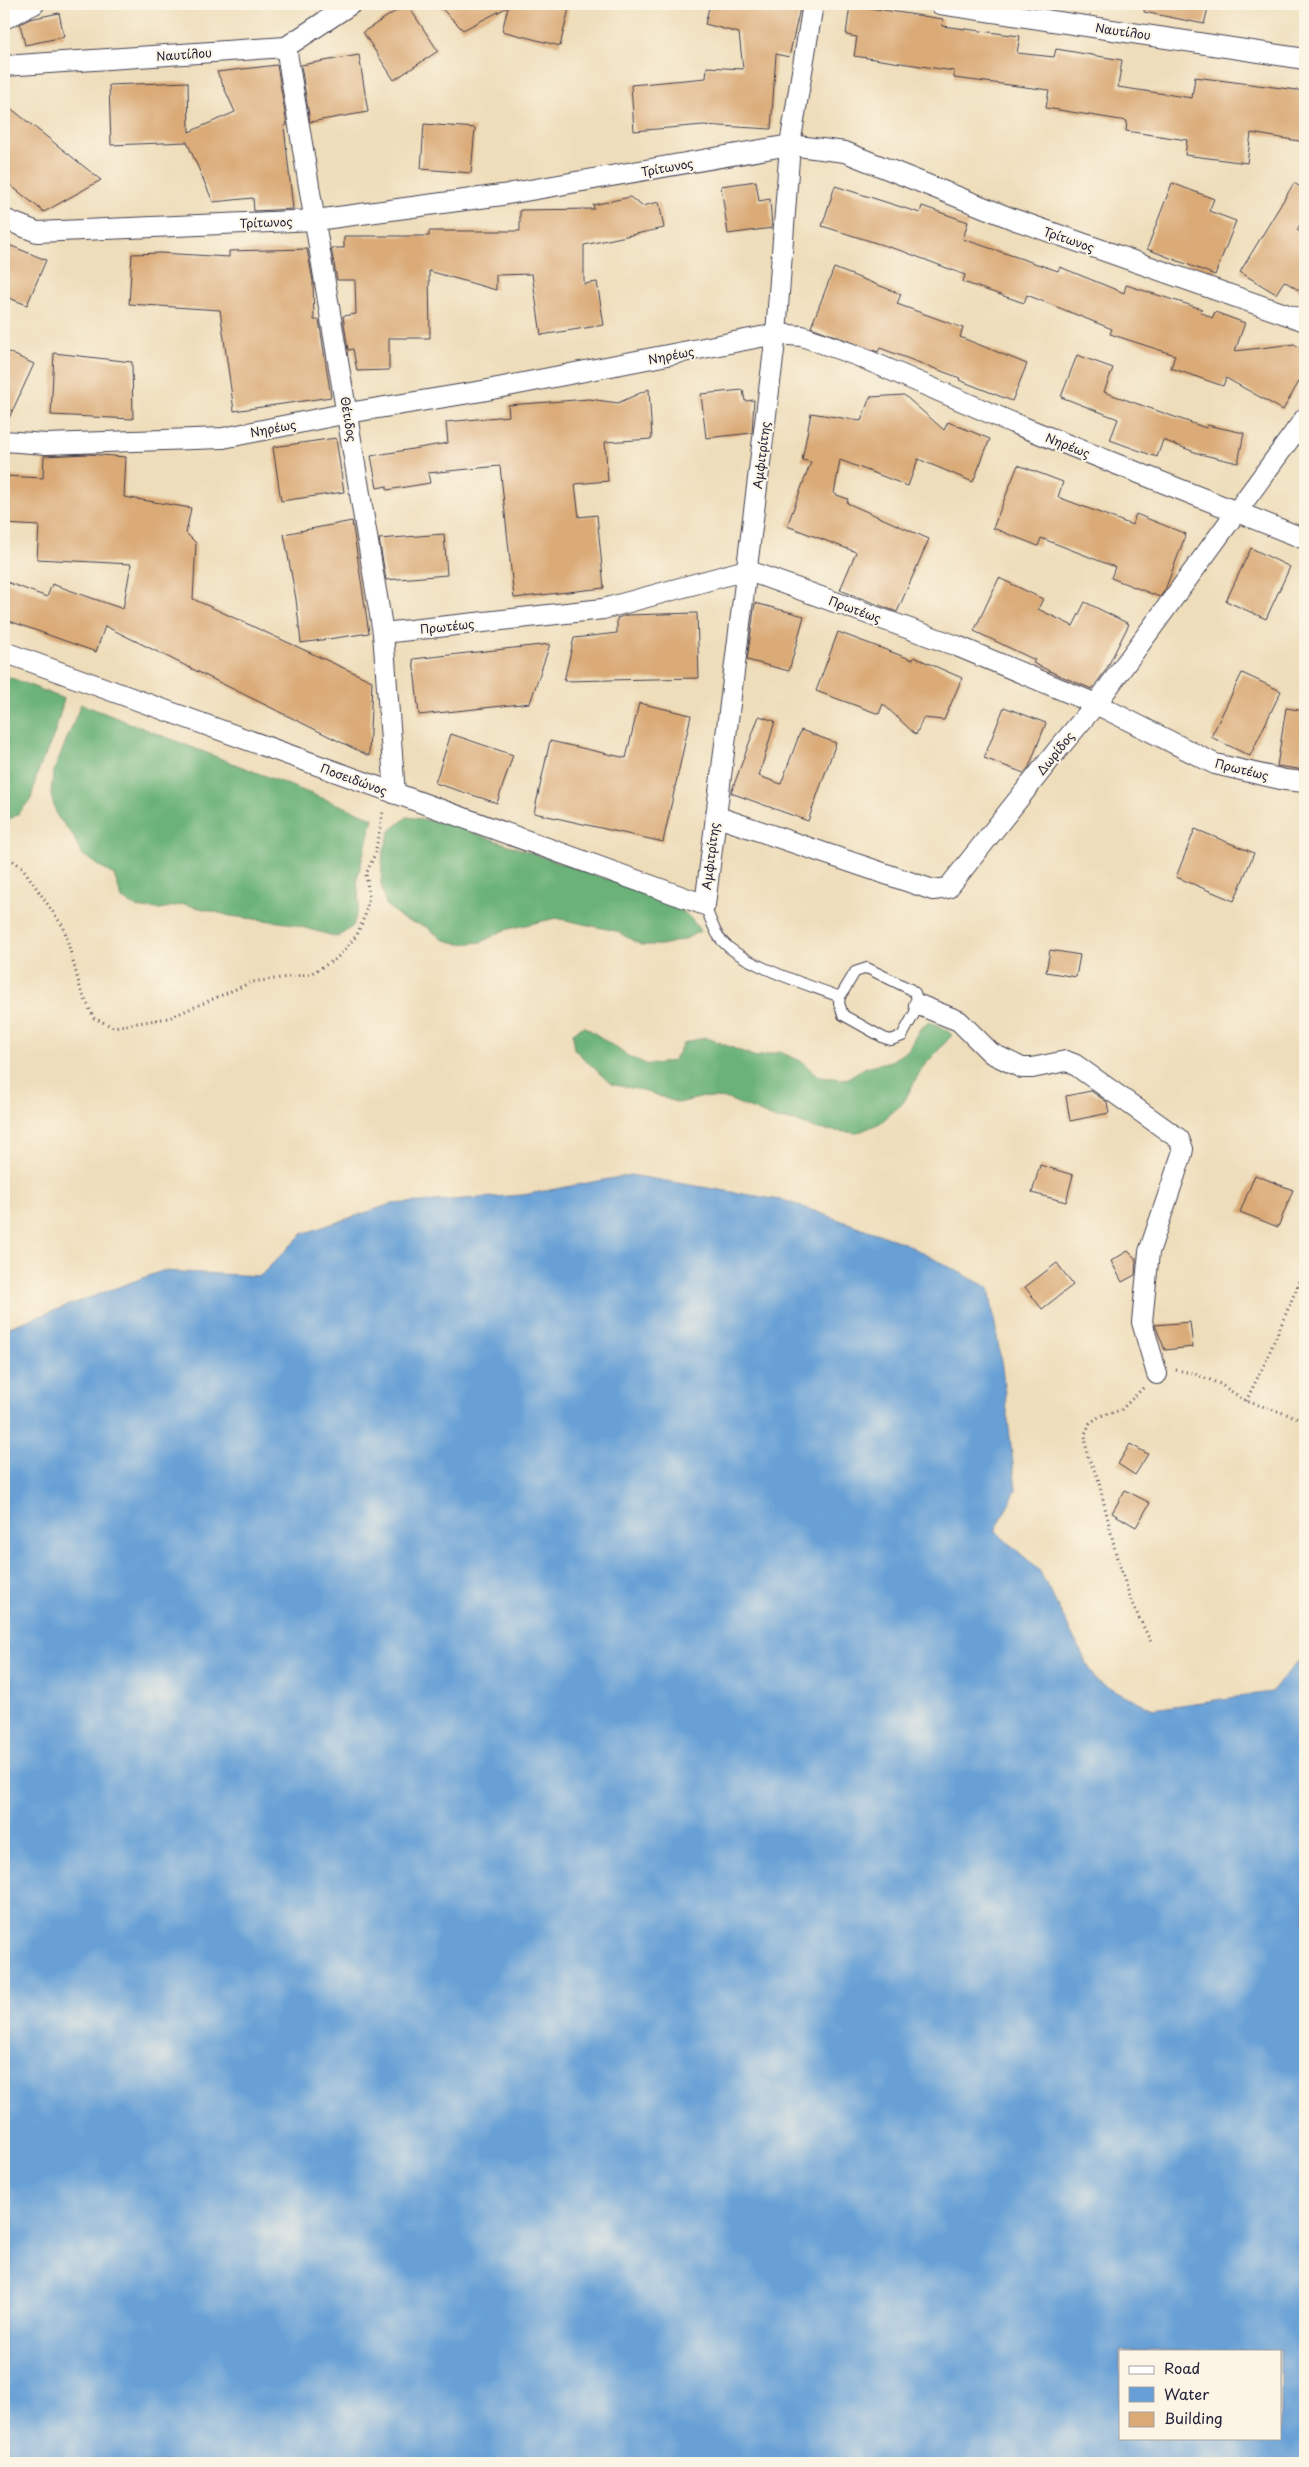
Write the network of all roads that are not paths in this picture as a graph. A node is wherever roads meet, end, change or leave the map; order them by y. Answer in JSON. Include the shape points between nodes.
{"nodes":[{"id":1,"x":34,"y":4,"type":"edge"},
{"id":2,"x":351,"y":4,"type":"edge"},
{"id":3,"x":814,"y":4,"type":"edge"},
{"id":4,"x":940,"y":4,"type":"edge"},
{"id":5,"x":4,"y":19,"type":"edge"},
{"id":6,"x":286,"y":47,"type":"junction"},
{"id":7,"x":1305,"y":59,"type":"edge"},
{"id":8,"x":4,"y":66,"type":"edge"},
{"id":9,"x":790,"y":146,"type":"junction"},
{"id":10,"x":4,"y":219,"type":"edge"},
{"id":11,"x":316,"y":220,"type":"junction"},
{"id":12,"x":1305,"y":321,"type":"edge"},
{"id":13,"x":776,"y":334,"type":"junction"},
{"id":14,"x":348,"y":413,"type":"junction"},
{"id":15,"x":1305,"y":418,"type":"edge"},
{"id":16,"x":4,"y":440,"type":"edge"},
{"id":17,"x":1237,"y":514,"type":"junction"},
{"id":18,"x":1305,"y":539,"type":"edge"},
{"id":19,"x":746,"y":570,"type":"junction"},
{"id":20,"x":383,"y":633,"type":"junction"},
{"id":21,"x":4,"y":652,"type":"edge"},
{"id":22,"x":1096,"y":704,"type":"junction"},
{"id":23,"x":1305,"y":782,"type":"edge"},
{"id":24,"x":395,"y":794,"type":"junction"},
{"id":25,"x":715,"y":816,"type":"junction"},
{"id":26,"x":705,"y":905,"type":"junction"},
{"id":27,"x":840,"y":997,"type":"junction"},
{"id":28,"x":919,"y":1005,"type":"junction"},
{"id":29,"x":1157,"y":1374,"type":"road end"}],
"edges":[{"from":1,"to":5,"type":"street"},
{"from":2,"to":6,"type":"street","name":"Ναυτίλου"},
{"from":3,"to":9,"type":"street","name":"Αμφιτρίτης"},
{"from":4,"to":7,"type":"street","name":"Ναυτίλου"},
{"from":6,"to":8,"type":"street","name":"Ναυτίλου"},
{"from":6,"to":11,"type":"street","name":"Θέτιδος"},
{"from":9,"to":11,"type":"street","name":"Τρίτωνος","via":[[502,195]]},
{"from":9,"to":12,"type":"street","name":"Τρίτωνος","via":[[845,152],[1013,219]]},
{"from":9,"to":13,"type":"street","name":"Αμφιτρίτης"},
{"from":10,"to":11,"type":"street","name":"Τρίτωνος","via":[[37,232]]},
{"from":11,"to":14,"type":"street","name":"Θέτιδος"},
{"from":13,"to":14,"type":"street","name":"Νηρέως","via":[[482,391]]},
{"from":13,"to":17,"type":"street","name":"Νηρέως","via":[[802,336],[858,356]]},
{"from":13,"to":19,"type":"street","name":"Αμφιτρίτης"},
{"from":14,"to":16,"type":"street","name":"Νηρέως","via":[[223,438],[46,444]]},
{"from":14,"to":20,"type":"street","name":"Θέτιδος"},
{"from":15,"to":17,"type":"street","name":"Δωρίδος"},
{"from":17,"to":18,"type":"street","name":"Νηρέως"},
{"from":17,"to":22,"type":"street","name":"Δωρίδος"},
{"from":19,"to":20,"type":"street","name":"Πρωτέως","via":[[603,609]]},
{"from":19,"to":22,"type":"street","name":"Πρωτέως","via":[[957,646]]},
{"from":19,"to":25,"type":"street","name":"Αμφιτρίτης"},
{"from":20,"to":24,"type":"street","name":"Θέτιδος"},
{"from":21,"to":24,"type":"street","name":"Ποσειδώνος"},
{"from":22,"to":23,"type":"street","name":"Πρωτέως","via":[[1215,764]]},
{"from":22,"to":25,"type":"street","name":"Δωρίδος","via":[[951,885],[943,890],[933,890]]},
{"from":24,"to":26,"type":"street","name":"Ποσειδώνος"},
{"from":25,"to":26,"type":"street","name":"Αμφιτρίτης"},
{"from":26,"to":27,"type":"lane","via":[[718,937],[745,959]]},
{"from":27,"to":28,"type":"lane","via":[[855,972],[867,968],[910,989]]},
{"from":27,"to":28,"type":"lane","via":[[842,1015],[891,1040],[902,1036]]},
{"from":28,"to":29,"type":"street","via":[[959,1021],[991,1053],[1022,1068],[1070,1062],[1179,1139],[1182,1154],[1149,1252],[1142,1322]]}]}
